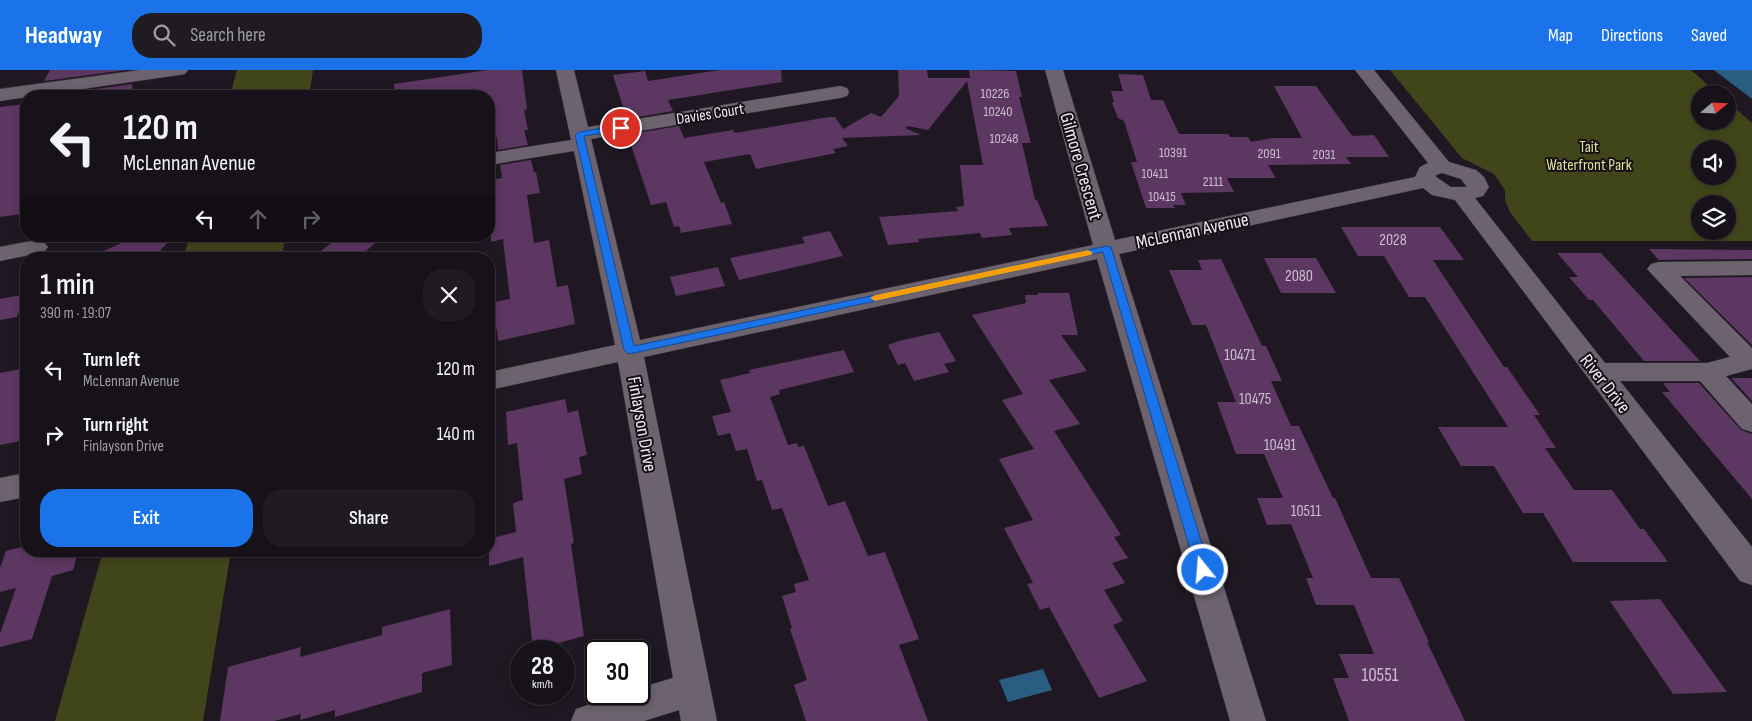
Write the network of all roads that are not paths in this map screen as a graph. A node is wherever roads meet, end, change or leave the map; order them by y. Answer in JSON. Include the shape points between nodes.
{"nodes":[{"id":1,"x":179,"y":70,"type":"edge"},
{"id":2,"x":565,"y":70,"type":"edge"},
{"id":3,"x":1054,"y":70,"type":"edge"},
{"id":4,"x":1364,"y":70,"type":"edge"},
{"id":5,"x":36,"y":90,"type":"edge"},
{"id":6,"x":20,"y":92,"type":"edge"},
{"id":7,"x":840,"y":92,"type":"dead end"},
{"id":8,"x":0,"y":95,"type":"edge"},
{"id":9,"x":580,"y":139,"type":"junction"},
{"id":10,"x":495,"y":158,"type":"edge"},
{"id":11,"x":1434,"y":174,"type":"junction"},
{"id":12,"x":36,"y":247,"type":"dead end"},
{"id":13,"x":1107,"y":249,"type":"junction"},
{"id":14,"x":0,"y":254,"type":"edge"},
{"id":15,"x":1752,"y":268,"type":"edge"},
{"id":16,"x":629,"y":350,"type":"junction"},
{"id":17,"x":1597,"y":372,"type":"junction"},
{"id":18,"x":1707,"y":372,"type":"junction"},
{"id":19,"x":495,"y":380,"type":"edge"},
{"id":20,"x":1752,"y":422,"type":"edge"},
{"id":21,"x":20,"y":485,"type":"edge"},
{"id":22,"x":0,"y":490,"type":"edge"},
{"id":23,"x":1752,"y":571,"type":"edge"},
{"id":24,"x":696,"y":705,"type":"edge"},
{"id":25,"x":589,"y":721,"type":"edge"},
{"id":26,"x":1248,"y":721,"type":"edge"}],
"edges":[{"from":1,"to":5,"type":"street"},
{"from":2,"to":9,"type":"street","name":"Finlayson Drive"},
{"from":3,"to":13,"type":"street","name":"Gilmore Crescent"},
{"from":4,"to":11,"type":"street"},
{"from":6,"to":8,"type":"street"},
{"from":7,"to":9,"type":"street","name":"Davies Court"},
{"from":9,"to":10,"type":"street","name":"Davies Court"},
{"from":9,"to":16,"type":"street","name":"Finlayson Drive"},
{"from":11,"to":13,"type":"street","name":"McLennan Avenue"},
{"from":11,"to":17,"type":"street","name":"River Drive","via":[[1438,189],[1461,194]]},
{"from":12,"to":14,"type":"street"},
{"from":13,"to":16,"type":"street","name":"McLennan Avenue"},
{"from":13,"to":26,"type":"street","name":"Gilmore Crescent"},
{"from":15,"to":18,"type":"street","via":[[1659,268],[1749,361]]},
{"from":16,"to":19,"type":"street","name":"McLennan Avenue"},
{"from":16,"to":24,"type":"street","name":"Finlayson Drive"},
{"from":17,"to":18,"type":"street"},
{"from":17,"to":23,"type":"street","name":"River Drive"},
{"from":18,"to":20,"type":"street"},
{"from":21,"to":22,"type":"street"},
{"from":24,"to":25,"type":"street"}]}
